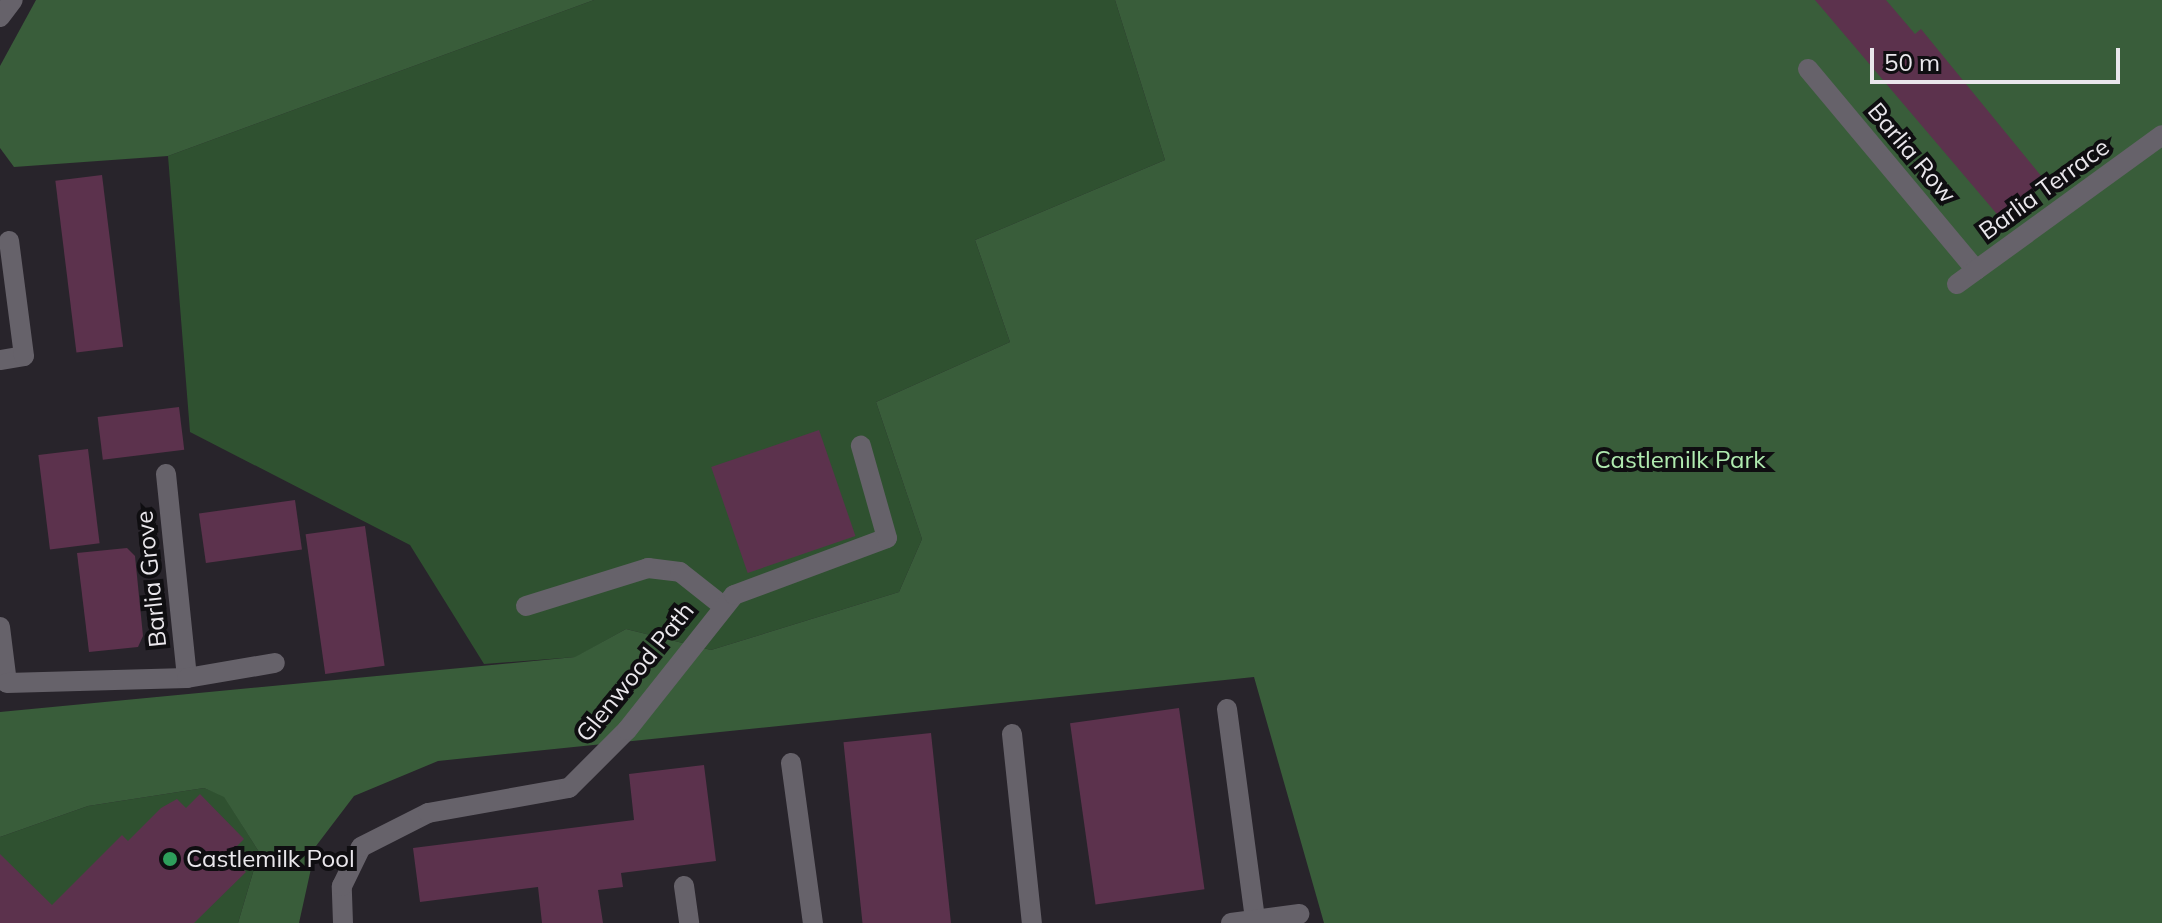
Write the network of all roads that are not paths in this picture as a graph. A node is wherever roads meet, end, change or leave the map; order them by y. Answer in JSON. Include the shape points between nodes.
{"nodes":[{"id":1,"x":13,"y":0,"type":"edge"},
{"id":2,"x":0,"y":17,"type":"edge"},
{"id":3,"x":1808,"y":69,"type":"dead end"},
{"id":4,"x":2162,"y":135,"type":"edge"},
{"id":5,"x":9,"y":241,"type":"dead end"},
{"id":6,"x":1976,"y":270,"type":"junction"},
{"id":7,"x":1957,"y":284,"type":"dead end"},
{"id":8,"x":0,"y":360,"type":"edge"},
{"id":9,"x":861,"y":446,"type":"dead end"},
{"id":10,"x":166,"y":474,"type":"dead end"},
{"id":11,"x":526,"y":606,"type":"dead end"},
{"id":12,"x":723,"y":606,"type":"junction"},
{"id":13,"x":0,"y":627,"type":"edge"},
{"id":14,"x":275,"y":663,"type":"dead end"},
{"id":15,"x":187,"y":678,"type":"junction"},
{"id":16,"x":4,"y":685,"type":"edge"},
{"id":17,"x":1227,"y":709,"type":"dead end"},
{"id":18,"x":1012,"y":734,"type":"dead end"},
{"id":19,"x":791,"y":763,"type":"dead end"},
{"id":20,"x":684,"y":886,"type":"dead end"},
{"id":21,"x":1299,"y":918,"type":"edge"},
{"id":22,"x":1255,"y":920,"type":"junction"},
{"id":23,"x":343,"y":923,"type":"edge"},
{"id":24,"x":689,"y":923,"type":"edge"},
{"id":25,"x":813,"y":923,"type":"edge"},
{"id":26,"x":1032,"y":923,"type":"edge"},
{"id":27,"x":1231,"y":923,"type":"edge"}],
"edges":[{"from":1,"to":2,"type":"street"},
{"from":3,"to":6,"type":"street","name":"Barlia Row"},
{"from":4,"to":6,"type":"street","name":"Barlia Terrace"},
{"from":5,"to":8,"type":"street","via":[[24,356]]},
{"from":6,"to":7,"type":"street","name":"Barlia Terrace"},
{"from":9,"to":12,"type":"street","name":"Glenwood Path","via":[[887,538]]},
{"from":10,"to":15,"type":"street","name":"Barlia Grove"},
{"from":11,"to":12,"type":"street","via":[[648,568],[680,572]]},
{"from":12,"to":23,"type":"street","name":"Glenwood Path","via":[[627,730],[569,788],[428,813],[361,847],[342,886]]},
{"from":13,"to":16,"type":"street"},
{"from":14,"to":15,"type":"street","name":"Barlia Grove"},
{"from":15,"to":16,"type":"street","name":"Barlia Grove"},
{"from":17,"to":22,"type":"street"},
{"from":18,"to":26,"type":"street"},
{"from":19,"to":25,"type":"street"},
{"from":20,"to":24,"type":"street"},
{"from":21,"to":22,"type":"street"},
{"from":22,"to":27,"type":"street"}]}
